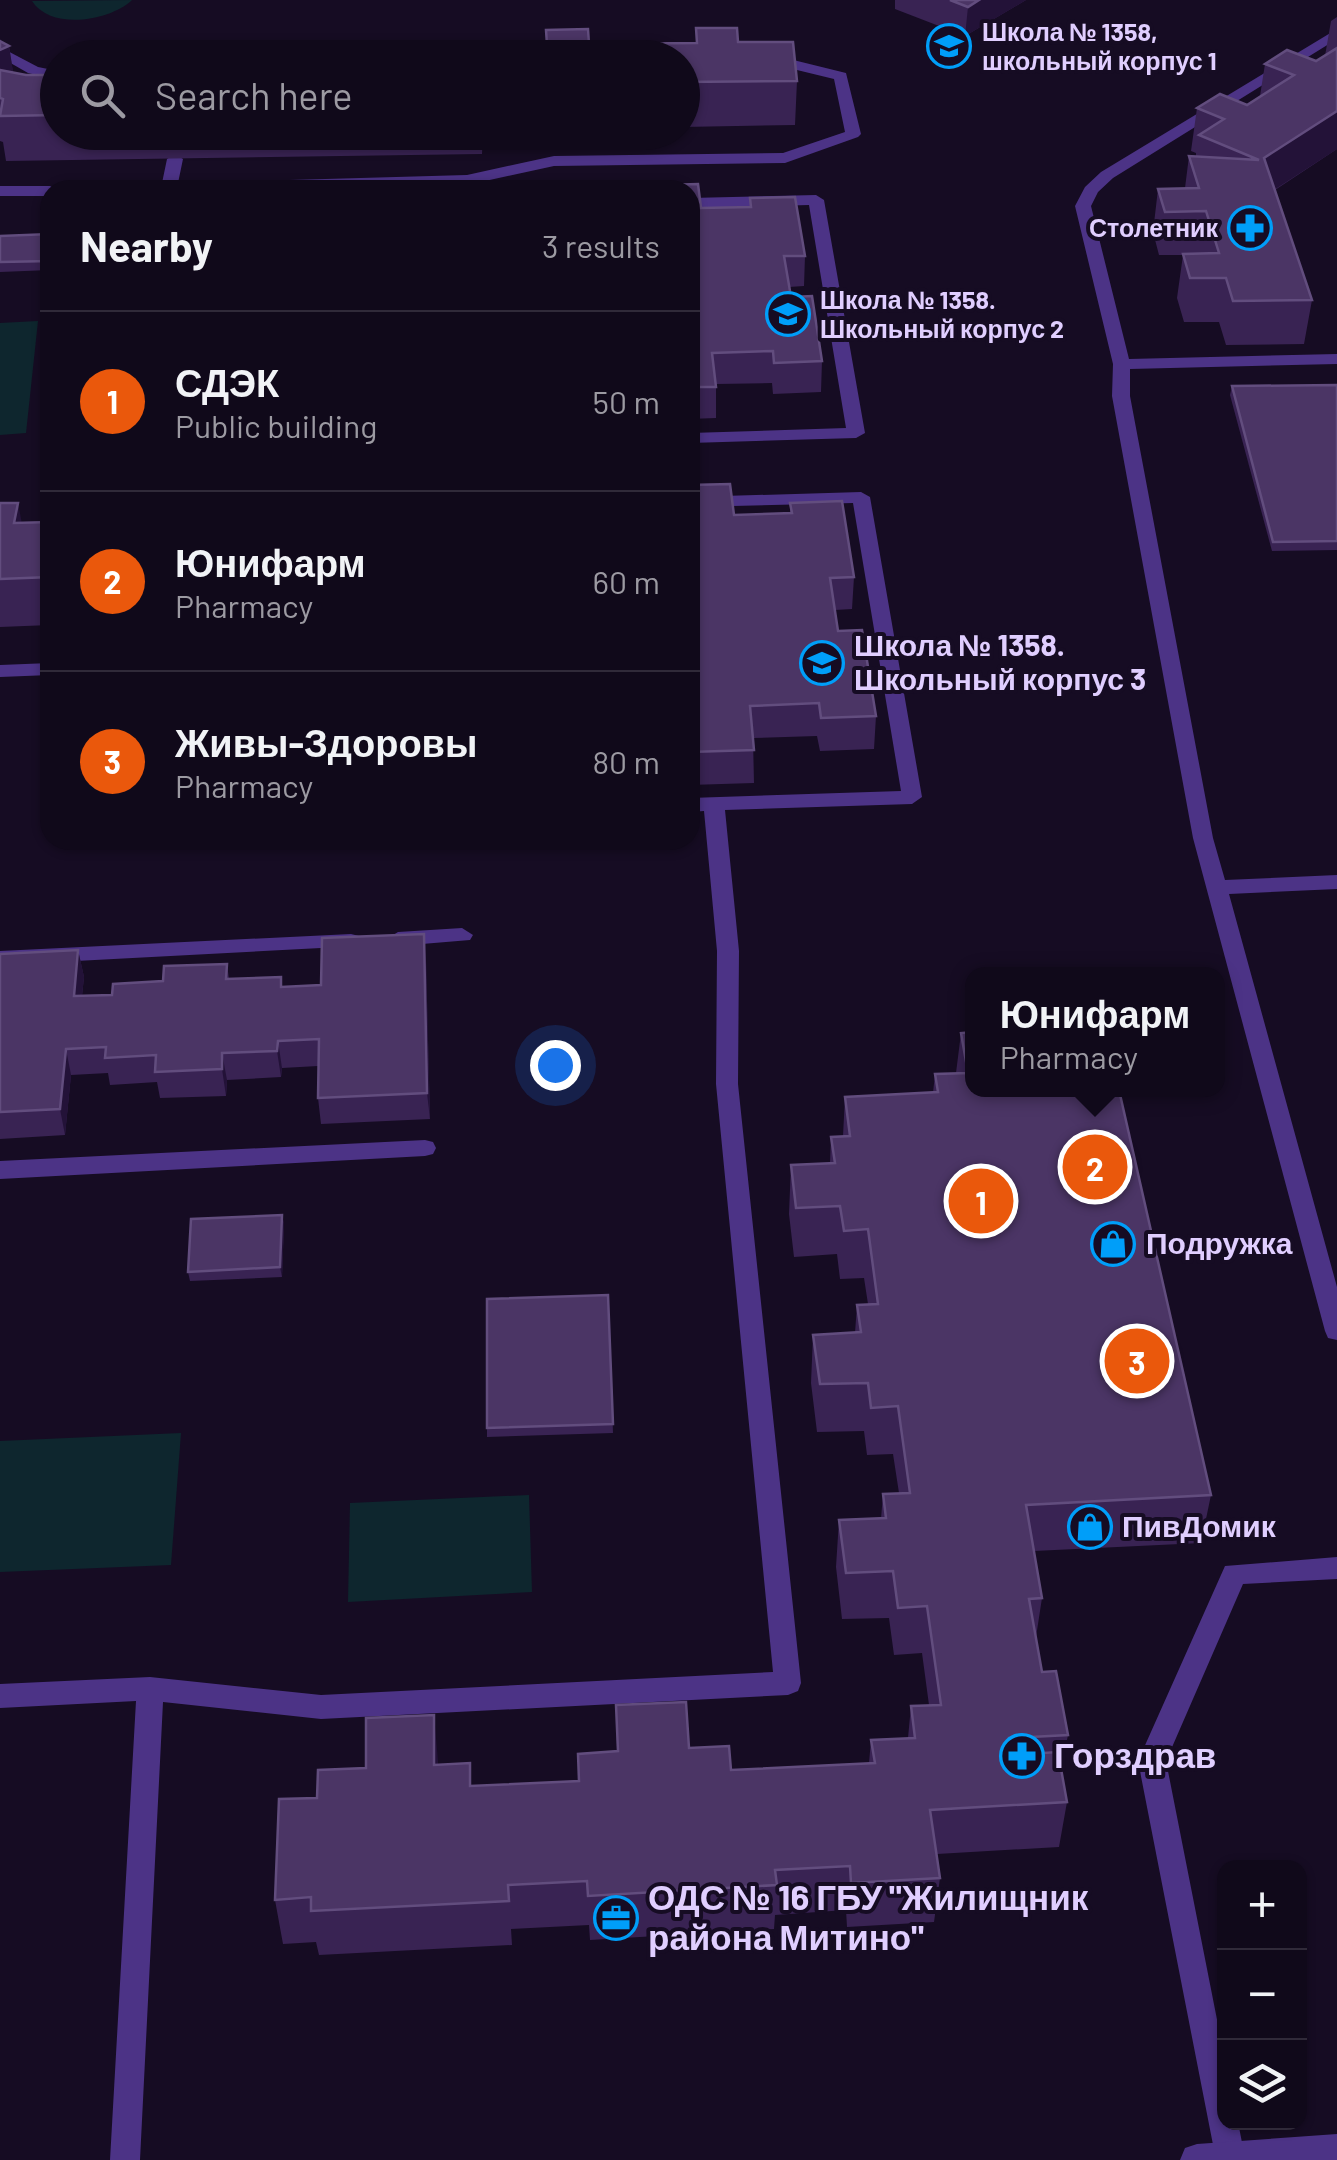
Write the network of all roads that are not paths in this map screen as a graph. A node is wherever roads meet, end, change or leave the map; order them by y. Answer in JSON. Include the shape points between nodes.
{"nodes":[{"id":1,"x":1337,"y":32,"type":"edge"},
{"id":2,"x":0,"y":51,"type":"edge"},
{"id":3,"x":755,"y":59,"type":"edge"},
{"id":4,"x":40,"y":72,"type":"edge"},
{"id":5,"x":175,"y":159,"type":"dead end"},
{"id":6,"x":171,"y":180,"type":"edge"},
{"id":7,"x":467,"y":180,"type":"edge"},
{"id":8,"x":40,"y":190,"type":"edge"},
{"id":9,"x":0,"y":191,"type":"edge"},
{"id":10,"x":700,"y":203,"type":"edge"},
{"id":11,"x":1337,"y":360,"type":"edge"},
{"id":12,"x":1122,"y":364,"type":"junction"},
{"id":13,"x":700,"y":438,"type":"edge"},
{"id":14,"x":700,"y":502,"type":"edge"},
{"id":15,"x":40,"y":669,"type":"edge"},
{"id":16,"x":0,"y":671,"type":"edge"},
{"id":17,"x":702,"y":805,"type":"edge"},
{"id":18,"x":1337,"y":882,"type":"edge"},
{"id":19,"x":1216,"y":887,"type":"junction"},
{"id":20,"x":462,"y":936,"type":"dead end"},
{"id":21,"x":0,"y":958,"type":"edge"},
{"id":22,"x":425,"y":1148,"type":"dead end"},
{"id":23,"x":0,"y":1170,"type":"edge"},
{"id":24,"x":1337,"y":1332,"type":"edge"},
{"id":25,"x":1337,"y":1568,"type":"edge"},
{"id":26,"x":150,"y":1689,"type":"junction"},
{"id":27,"x":0,"y":1696,"type":"edge"},
{"id":28,"x":1337,"y":2150,"type":"edge"},
{"id":29,"x":1213,"y":2159,"type":"edge"},
{"id":30,"x":125,"y":2160,"type":"edge"}],
"edges":[{"from":1,"to":12,"type":"lane","via":[[1091,190],[1084,220]]},
{"from":2,"to":4,"type":"lane"},
{"from":3,"to":7,"type":"lane","via":[[841,76],[853,134],[785,158],[554,161]]},
{"from":5,"to":6,"type":"lane"},
{"from":8,"to":9,"type":"lane"},
{"from":10,"to":13,"type":"lane","via":[[816,200],[856,432]]},
{"from":11,"to":12,"type":"lane"},
{"from":12,"to":19,"type":"lane","via":[[1125,420]]},
{"from":14,"to":17,"type":"lane","via":[[861,497],[912,797]]},
{"from":15,"to":16,"type":"lane"},
{"from":17,"to":26,"type":"lane","via":[[728,951],[727,1084],[788,1683],[322,1706]]},
{"from":18,"to":19,"type":"lane"},
{"from":19,"to":24,"type":"lane"},
{"from":20,"to":21,"type":"lane"},
{"from":22,"to":23,"type":"lane"},
{"from":25,"to":29,"type":"lane","via":[[1234,1574],[1152,1761]]},
{"from":26,"to":27,"type":"lane"},
{"from":26,"to":30,"type":"lane"},
{"from":28,"to":29,"type":"street"}]}
